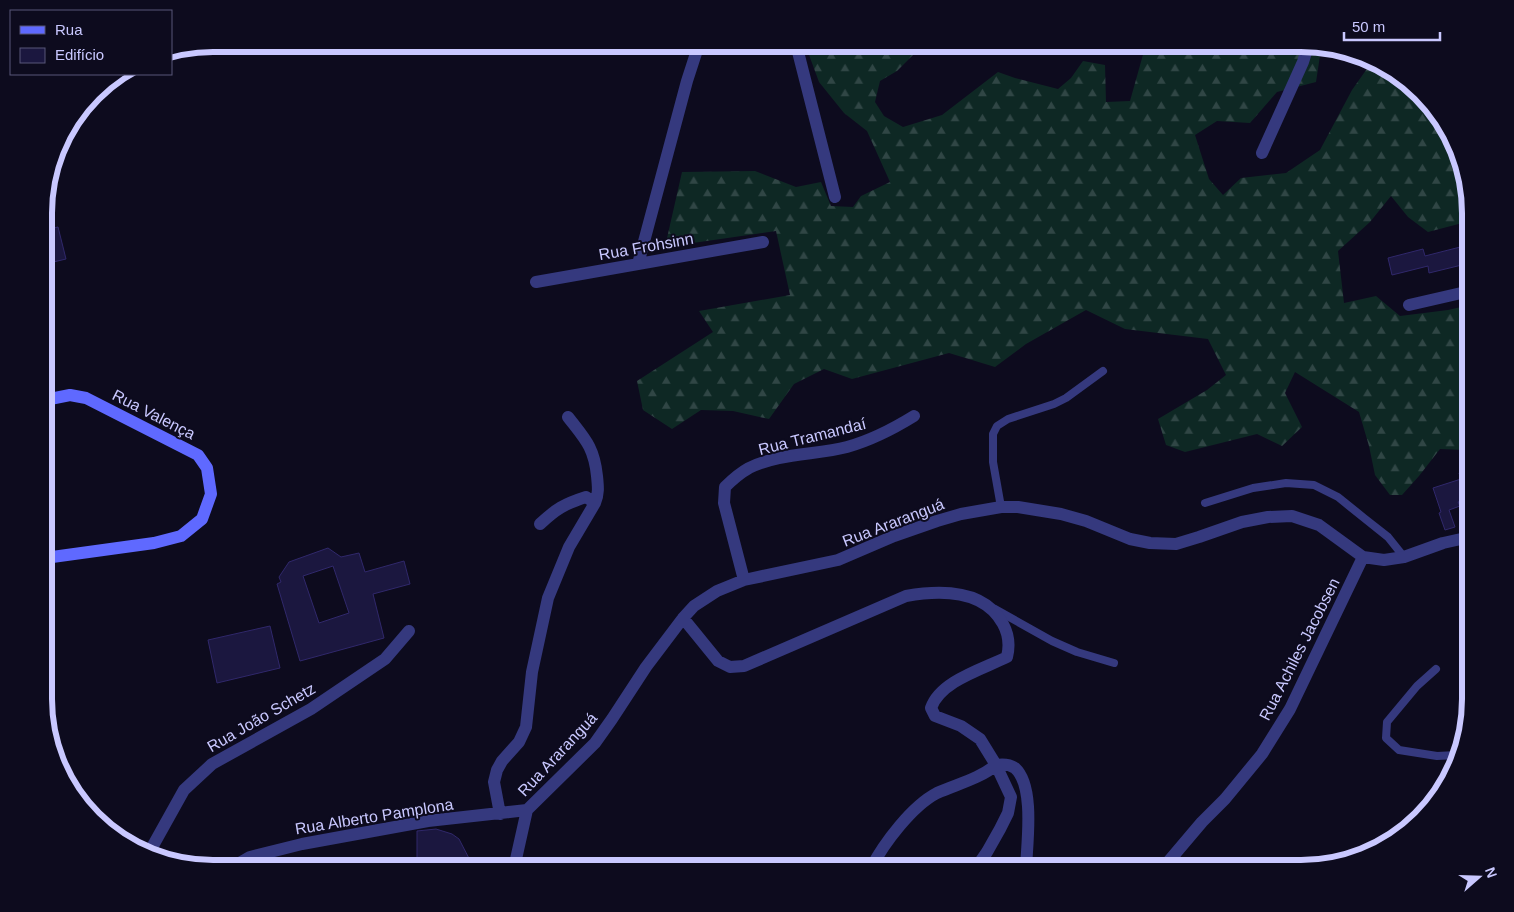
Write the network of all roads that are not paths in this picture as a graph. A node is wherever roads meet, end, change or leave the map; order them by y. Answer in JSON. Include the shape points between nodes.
{"nodes":[{"id":1,"x":696,"y":52,"type":"edge"},
{"id":2,"x":798,"y":52,"type":"edge"},
{"id":3,"x":1306,"y":53,"type":"edge"},
{"id":4,"x":1262,"y":153,"type":"dead end"},
{"id":5,"x":834,"y":197,"type":"dead end"},
{"id":6,"x":762,"y":242,"type":"dead end"},
{"id":7,"x":638,"y":264,"type":"junction"},
{"id":8,"x":536,"y":282,"type":"dead end"},
{"id":9,"x":1461,"y":293,"type":"edge"},
{"id":10,"x":1409,"y":304,"type":"dead end"},
{"id":11,"x":1103,"y":371,"type":"dead end"},
{"id":12,"x":52,"y":399,"type":"edge"},
{"id":13,"x":914,"y":416,"type":"dead end"},
{"id":14,"x":568,"y":417,"type":"dead end"},
{"id":15,"x":595,"y":503,"type":"junction"},
{"id":16,"x":1205,"y":503,"type":"dead end"},
{"id":17,"x":1001,"y":507,"type":"junction"},
{"id":18,"x":540,"y":524,"type":"dead end"},
{"id":19,"x":1461,"y":539,"type":"edge"},
{"id":20,"x":52,"y":557,"type":"edge"},
{"id":21,"x":1363,"y":557,"type":"junction"},
{"id":22,"x":1404,"y":557,"type":"junction"},
{"id":23,"x":744,"y":580,"type":"junction"},
{"id":24,"x":987,"y":604,"type":"junction"},
{"id":25,"x":683,"y":618,"type":"junction"},
{"id":26,"x":409,"y":631,"type":"dead end"},
{"id":27,"x":1114,"y":663,"type":"dead end"},
{"id":28,"x":1436,"y":669,"type":"dead end"},
{"id":29,"x":1451,"y":755,"type":"edge"},
{"id":30,"x":996,"y":764,"type":"junction"},
{"id":31,"x":527,"y":810,"type":"junction"},
{"id":32,"x":500,"y":814,"type":"junction"},
{"id":33,"x":152,"y":847,"type":"edge"},
{"id":34,"x":876,"y":859,"type":"edge"},
{"id":35,"x":982,"y":859,"type":"edge"},
{"id":36,"x":1026,"y":859,"type":"edge"},
{"id":37,"x":1170,"y":859,"type":"edge"},
{"id":38,"x":245,"y":860,"type":"edge"},
{"id":39,"x":516,"y":860,"type":"edge"}],
"edges":[{"from":1,"to":7,"type":"street"},
{"from":2,"to":5,"type":"street"},
{"from":3,"to":4,"type":"street"},
{"from":6,"to":7,"type":"street","name":"Rua Frohsinn"},
{"from":7,"to":8,"type":"street","name":"Rua Frohsinn"},
{"from":9,"to":10,"type":"street"},
{"from":11,"to":17,"type":"lane","via":[[1066,398],[997,426],[993,434],[993,462]]},
{"from":12,"to":20,"type":"street","name":"Rua Valença","via":[[70,395],[86,398],[198,455],[207,468],[211,494],[202,519],[181,536]]},
{"from":13,"to":23,"type":"street","name":"Rua Tramandaí","via":[[871,439],[846,447],[774,460],[750,468],[734,478],[725,487],[724,503]]},
{"from":14,"to":15,"type":"street","via":[[589,444],[596,460],[598,495]]},
{"from":15,"to":18,"type":"street","via":[[586,497],[568,503]]},
{"from":15,"to":32,"type":"street","via":[[569,547],[548,598],[532,672],[526,727],[519,742],[502,761],[494,782]]},
{"from":16,"to":22,"type":"lane","via":[[1253,488],[1286,483],[1314,485],[1370,522]]},
{"from":17,"to":21,"type":"street","name":"Rua Araranguá","via":[[1061,514],[1130,539],[1176,544],[1242,522],[1292,516],[1319,525]]},
{"from":17,"to":23,"type":"street","name":"Rua Araranguá","via":[[937,521],[838,560]]},
{"from":19,"to":22,"type":"street"},
{"from":21,"to":22,"type":"street","via":[[1384,560]]},
{"from":21,"to":37,"type":"street","name":"Rua Achiles Jacobsen","via":[[1290,709],[1262,754]]},
{"from":23,"to":25,"type":"street","name":"Rua Araranguá","via":[[717,591],[694,606]]},
{"from":24,"to":25,"type":"street","via":[[954,593],[927,592],[906,596],[744,666],[730,667],[718,661]]},
{"from":24,"to":27,"type":"lane","via":[[1052,641]]},
{"from":24,"to":30,"type":"street","via":[[1000,617],[1007,631],[1010,647],[1007,657],[960,678],[934,700],[931,708],[936,716],[961,726],[980,739]]},
{"from":25,"to":31,"type":"street","name":"Rua Araranguá","via":[[594,743]]},
{"from":26,"to":33,"type":"street","name":"Rua João Schetz","via":[[385,659],[311,709],[212,764],[184,790]]},
{"from":28,"to":29,"type":"lane","via":[[1387,722],[1386,738],[1399,750]]},
{"from":30,"to":34,"type":"street","via":[[987,772],[935,794],[908,815]]},
{"from":30,"to":35,"type":"street","via":[[1011,797],[1008,813]]},
{"from":30,"to":36,"type":"street","via":[[1006,764],[1015,769],[1023,780],[1029,814]]},
{"from":31,"to":32,"type":"street","name":"Rua Alberto Pamplona"},
{"from":31,"to":39,"type":"street","name":"Rua Araranguá"},
{"from":32,"to":38,"type":"street","name":"Rua Alberto Pamplona","via":[[428,821],[302,844]]}]}
